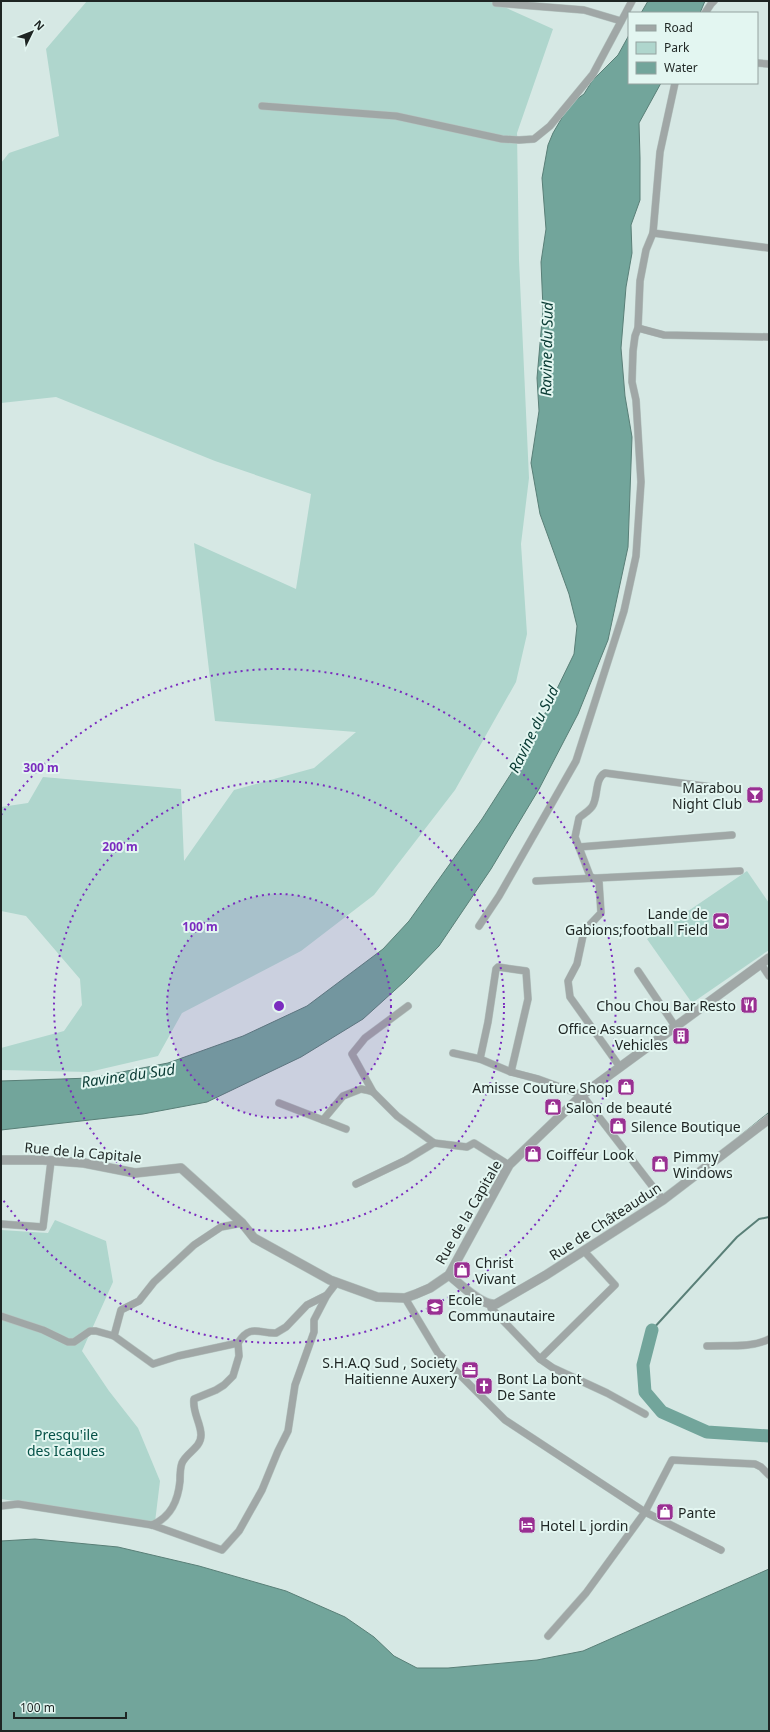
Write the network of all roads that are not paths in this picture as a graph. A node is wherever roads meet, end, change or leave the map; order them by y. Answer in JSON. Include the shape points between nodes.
{"nodes":[{"id":1,"x":632,"y":1,"type":"edge"},
{"id":2,"x":714,"y":1,"type":"edge"},
{"id":3,"x":496,"y":2,"type":"dead end"},
{"id":4,"x":706,"y":12,"type":"edge"},
{"id":5,"x":621,"y":21,"type":"junction"},
{"id":6,"x":758,"y":63,"type":"edge"},
{"id":7,"x":769,"y":64,"type":"edge"},
{"id":8,"x":675,"y":84,"type":"edge"},
{"id":9,"x":262,"y":106,"type":"dead end"},
{"id":10,"x":653,"y":233,"type":"junction"},
{"id":11,"x":769,"y":248,"type":"edge"},
{"id":12,"x":638,"y":328,"type":"junction"},
{"id":13,"x":769,"y":337,"type":"edge"},
{"id":14,"x":719,"y":788,"type":"dead end"},
{"id":15,"x":732,"y":835,"type":"dead end"},
{"id":16,"x":579,"y":847,"type":"junction"},
{"id":17,"x":740,"y":871,"type":"dead end"},
{"id":18,"x":593,"y":878,"type":"junction"},
{"id":19,"x":536,"y":881,"type":"dead end"},
{"id":20,"x":479,"y":926,"type":"dead end"},
{"id":21,"x":769,"y":958,"type":"edge"},
{"id":22,"x":761,"y":964,"type":"junction"},
{"id":23,"x":638,"y":971,"type":"dead end"},
{"id":24,"x":769,"y":976,"type":"edge"},
{"id":25,"x":408,"y":1006,"type":"dead end"},
{"id":26,"x":675,"y":1026,"type":"junction"},
{"id":27,"x":453,"y":1053,"type":"dead end"},
{"id":28,"x":480,"y":1059,"type":"junction"},
{"id":29,"x":620,"y":1067,"type":"junction"},
{"id":30,"x":510,"y":1072,"type":"junction"},
{"id":31,"x":373,"y":1092,"type":"junction"},
{"id":32,"x":582,"y":1095,"type":"junction"},
{"id":33,"x":280,"y":1103,"type":"dead end"},
{"id":34,"x":769,"y":1119,"type":"edge"},
{"id":35,"x":323,"y":1120,"type":"junction"},
{"id":36,"x":346,"y":1130,"type":"dead end"},
{"id":37,"x":434,"y":1143,"type":"junction"},
{"id":38,"x":1,"y":1160,"type":"edge"},
{"id":39,"x":51,"y":1161,"type":"junction"},
{"id":40,"x":509,"y":1165,"type":"junction"},
{"id":41,"x":356,"y":1184,"type":"dead end"},
{"id":42,"x":664,"y":1200,"type":"junction"},
{"id":43,"x":242,"y":1223,"type":"junction"},
{"id":44,"x":1,"y":1224,"type":"edge"},
{"id":45,"x":584,"y":1251,"type":"junction"},
{"id":46,"x":449,"y":1275,"type":"junction"},
{"id":47,"x":337,"y":1282,"type":"junction"},
{"id":48,"x":327,"y":1295,"type":"junction"},
{"id":49,"x":405,"y":1298,"type":"junction"},
{"id":50,"x":492,"y":1305,"type":"junction"},
{"id":51,"x":1,"y":1316,"type":"edge"},
{"id":52,"x":114,"y":1336,"type":"junction"},
{"id":53,"x":769,"y":1339,"type":"edge"},
{"id":54,"x":238,"y":1342,"type":"junction"},
{"id":55,"x":708,"y":1346,"type":"dead end"},
{"id":56,"x":540,"y":1359,"type":"junction"},
{"id":57,"x":645,"y":1414,"type":"dead end"},
{"id":58,"x":769,"y":1475,"type":"edge"},
{"id":59,"x":1,"y":1506,"type":"edge"},
{"id":60,"x":645,"y":1512,"type":"junction"},
{"id":61,"x":152,"y":1525,"type":"junction"},
{"id":62,"x":721,"y":1550,"type":"dead end"},
{"id":63,"x":548,"y":1636,"type":"dead end"}],
"edges":[{"from":1,"to":5,"type":"street"},
{"from":2,"to":4,"type":"street"},
{"from":3,"to":5,"type":"street","via":[[584,10]]},
{"from":5,"to":9,"type":"street","via":[[593,74],[550,126],[534,139],[502,139],[396,116]]},
{"from":6,"to":7,"type":"street"},
{"from":8,"to":10,"type":"street","via":[[660,152]]},
{"from":10,"to":11,"type":"street"},
{"from":10,"to":12,"type":"street","via":[[646,250],[640,281]]},
{"from":12,"to":13,"type":"street","via":[[664,335]]},
{"from":12,"to":20,"type":"street","via":[[631,369],[640,452],[641,499],[633,572],[621,624],[576,761],[500,896]]},
{"from":14,"to":16,"type":"street","via":[[602,774],[593,806],[578,818],[576,837]]},
{"from":15,"to":16,"type":"street"},
{"from":16,"to":18,"type":"street"},
{"from":17,"to":18,"type":"street"},
{"from":18,"to":19,"type":"street"},
{"from":18,"to":29,"type":"street","via":[[599,882],[601,913],[584,931],[577,964],[568,981],[568,990],[570,998]]},
{"from":21,"to":22,"type":"street","name":"Rue de la Capitale"},
{"from":22,"to":24,"type":"street"},
{"from":22,"to":26,"type":"street","name":"Rue de la Capitale"},
{"from":23,"to":26,"type":"street"},
{"from":25,"to":31,"type":"street","via":[[365,1038],[352,1054]]},
{"from":26,"to":29,"type":"street","name":"Rue de la Capitale"},
{"from":27,"to":28,"type":"street"},
{"from":28,"to":30,"type":"street"},
{"from":28,"to":30,"type":"street","via":[[497,967],[526,971],[528,999]]},
{"from":29,"to":32,"type":"street","name":"Rue de la Capitale"},
{"from":30,"to":32,"type":"street"},
{"from":31,"to":35,"type":"street","via":[[361,1089],[343,1096]]},
{"from":31,"to":37,"type":"street","via":[[397,1116]]},
{"from":32,"to":40,"type":"street","name":"Rue de la Capitale"},
{"from":32,"to":42,"type":"street"},
{"from":33,"to":35,"type":"street"},
{"from":34,"to":42,"type":"street","name":"Rue de Châteaudun"},
{"from":35,"to":36,"type":"street"},
{"from":37,"to":40,"type":"street","via":[[467,1147],[474,1143]]},
{"from":37,"to":41,"type":"street","via":[[406,1160]]},
{"from":38,"to":39,"type":"street","name":"Rue de la Capitale"},
{"from":39,"to":43,"type":"street","name":"Rue de la Capitale","via":[[84,1163],[135,1173],[181,1168]]},
{"from":39,"to":44,"type":"street","via":[[43,1227]]},
{"from":40,"to":46,"type":"street","name":"Rue de la Capitale"},
{"from":42,"to":45,"type":"street","name":"Rue de Châteaudun"},
{"from":43,"to":47,"type":"street","name":"Rue de la Capitale","via":[[254,1238]]},
{"from":43,"to":52,"type":"street","via":[[220,1227],[194,1245],[154,1282],[139,1300],[122,1310]]},
{"from":45,"to":50,"type":"street","name":"Rue de Châteaudun"},
{"from":45,"to":56,"type":"street","via":[[614,1285]]},
{"from":46,"to":49,"type":"street","name":"Rue de la Capitale","via":[[430,1288]]},
{"from":46,"to":50,"type":"street","via":[[482,1301]]},
{"from":47,"to":48,"type":"street"},
{"from":47,"to":49,"type":"street","name":"Rue de la Capitale","via":[[377,1297]]},
{"from":48,"to":54,"type":"street","via":[[307,1305],[281,1331],[252,1331]]},
{"from":48,"to":61,"type":"street","via":[[314,1320],[314,1332],[295,1385],[288,1431],[262,1490],[239,1531],[222,1550]]},
{"from":49,"to":60,"type":"street","via":[[438,1353],[505,1420]]},
{"from":50,"to":56,"type":"street","via":[[491,1308]]},
{"from":51,"to":52,"type":"street","via":[[43,1330],[68,1342],[74,1342],[92,1331]]},
{"from":52,"to":54,"type":"street","via":[[153,1364]]},
{"from":53,"to":55,"type":"street","via":[[752,1344]]},
{"from":54,"to":61,"type":"street","via":[[239,1356],[233,1376],[220,1388],[194,1399],[200,1441],[182,1463],[179,1490],[167,1517]]},
{"from":56,"to":57,"type":"street"},
{"from":58,"to":60,"type":"street","via":[[755,1464],[672,1460]]},
{"from":59,"to":61,"type":"street","via":[[18,1504]]},
{"from":60,"to":62,"type":"street"},
{"from":60,"to":63,"type":"street","via":[[586,1593]]}]}
